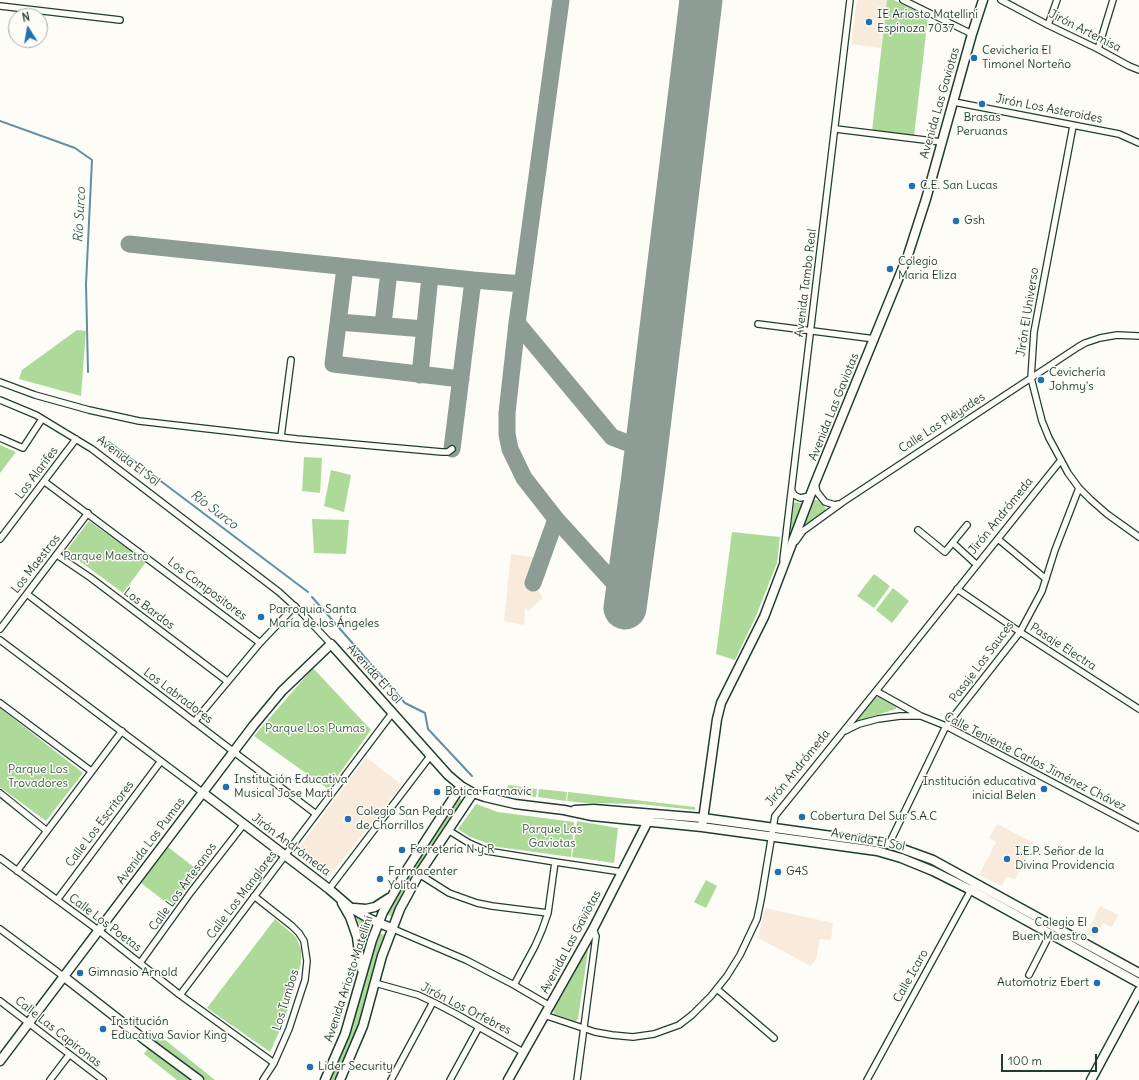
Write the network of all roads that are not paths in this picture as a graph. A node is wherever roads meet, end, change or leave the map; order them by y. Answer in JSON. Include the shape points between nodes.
{"nodes":[{"id":1,"x":850,"y":0,"type":"edge"},
{"id":2,"x":903,"y":0,"type":"edge"},
{"id":3,"x":983,"y":0,"type":"edge"},
{"id":4,"x":1001,"y":0,"type":"edge"},
{"id":5,"x":1057,"y":0,"type":"edge"},
{"id":6,"x":1113,"y":0,"type":"edge"},
{"id":7,"x":0,"y":6,"type":"edge"},
{"id":8,"x":120,"y":20,"type":"dead end"},
{"id":9,"x":1048,"y":25,"type":"junction"},
{"id":10,"x":972,"y":34,"type":"junction"},
{"id":11,"x":1098,"y":49,"type":"junction"},
{"id":12,"x":1139,"y":70,"type":"edge"},
{"id":13,"x":954,"y":102,"type":"junction"},
{"id":14,"x":1073,"y":126,"type":"junction"},
{"id":15,"x":836,"y":129,"type":"junction"},
{"id":16,"x":941,"y":142,"type":"junction"},
{"id":17,"x":1139,"y":142,"type":"edge"},
{"id":18,"x":758,"y":324,"type":"dead end"},
{"id":19,"x":811,"y":330,"type":"junction"},
{"id":20,"x":1139,"y":336,"type":"edge"},
{"id":21,"x":874,"y":339,"type":"junction"},
{"id":22,"x":291,"y":360,"type":"dead end"},
{"id":23,"x":1031,"y":378,"type":"junction"},
{"id":24,"x":0,"y":382,"type":"edge"},
{"id":25,"x":0,"y":400,"type":"edge"},
{"id":26,"x":42,"y":419,"type":"junction"},
{"id":27,"x":281,"y":437,"type":"junction"},
{"id":28,"x":0,"y":438,"type":"edge"},
{"id":29,"x":76,"y":439,"type":"junction"},
{"id":30,"x":452,"y":449,"type":"dead end"},
{"id":31,"x":1061,"y":460,"type":"junction"},
{"id":32,"x":45,"y":482,"type":"junction"},
{"id":33,"x":815,"y":483,"type":"junction"},
{"id":34,"x":1079,"y":488,"type":"junction"},
{"id":35,"x":792,"y":490,"type":"junction"},
{"id":36,"x":811,"y":496,"type":"junction"},
{"id":37,"x":843,"y":502,"type":"junction"},
{"id":38,"x":88,"y":513,"type":"junction"},
{"id":39,"x":968,"y":525,"type":"dead end"},
{"id":40,"x":918,"y":530,"type":"dead end"},
{"id":41,"x":1139,"y":537,"type":"edge"},
{"id":42,"x":0,"y":539,"type":"edge"},
{"id":43,"x":998,"y":539,"type":"junction"},
{"id":44,"x":953,"y":543,"type":"junction"},
{"id":45,"x":58,"y":555,"type":"junction"},
{"id":46,"x":977,"y":565,"type":"junction"},
{"id":47,"x":782,"y":568,"type":"junction"},
{"id":48,"x":1046,"y":579,"type":"junction"},
{"id":49,"x":957,"y":589,"type":"junction"},
{"id":50,"x":27,"y":594,"type":"junction"},
{"id":51,"x":295,"y":606,"type":"junction"},
{"id":52,"x":0,"y":629,"type":"edge"},
{"id":53,"x":1020,"y":632,"type":"junction"},
{"id":54,"x":0,"y":640,"type":"edge"},
{"id":55,"x":260,"y":643,"type":"junction"},
{"id":56,"x":332,"y":644,"type":"junction"},
{"id":57,"x":226,"y":682,"type":"junction"},
{"id":58,"x":876,"y":692,"type":"junction"},
{"id":59,"x":0,"y":703,"type":"edge"},
{"id":60,"x":1139,"y":709,"type":"edge"},
{"id":61,"x":392,"y":712,"type":"junction"},
{"id":62,"x":921,"y":716,"type":"junction"},
{"id":63,"x":194,"y":722,"type":"junction"},
{"id":64,"x":946,"y":726,"type":"junction"},
{"id":65,"x":122,"y":731,"type":"junction"},
{"id":66,"x":842,"y":732,"type":"junction"},
{"id":67,"x":234,"y":752,"type":"junction"},
{"id":68,"x":431,"y":755,"type":"junction"},
{"id":69,"x":161,"y":761,"type":"junction"},
{"id":70,"x":91,"y":771,"type":"junction"},
{"id":71,"x":461,"y":786,"type":"junction"},
{"id":72,"x":202,"y":792,"type":"junction"},
{"id":73,"x":473,"y":793,"type":"junction"},
{"id":74,"x":0,"y":794,"type":"edge"},
{"id":75,"x":316,"y":814,"type":"junction"},
{"id":76,"x":649,"y":817,"type":"junction"},
{"id":77,"x":703,"y":818,"type":"junction"},
{"id":78,"x":244,"y":824,"type":"junction"},
{"id":79,"x":702,"y":827,"type":"junction"},
{"id":80,"x":772,"y":827,"type":"junction"},
{"id":81,"x":1139,"y":828,"type":"edge"},
{"id":82,"x":47,"y":830,"type":"junction"},
{"id":83,"x":448,"y":830,"type":"junction"},
{"id":84,"x":771,"y":837,"type":"junction"},
{"id":85,"x":888,"y":844,"type":"junction"},
{"id":86,"x":285,"y":856,"type":"junction"},
{"id":87,"x":0,"y":858,"type":"edge"},
{"id":88,"x":555,"y":862,"type":"junction"},
{"id":89,"x":17,"y":871,"type":"junction"},
{"id":90,"x":622,"y":872,"type":"junction"},
{"id":91,"x":420,"y":874,"type":"junction"},
{"id":92,"x":975,"y":882,"type":"junction"},
{"id":93,"x":329,"y":889,"type":"junction"},
{"id":94,"x":971,"y":890,"type":"junction"},
{"id":95,"x":254,"y":896,"type":"junction"},
{"id":96,"x":391,"y":896,"type":"junction"},
{"id":97,"x":340,"y":899,"type":"junction"},
{"id":98,"x":57,"y":900,"type":"junction"},
{"id":99,"x":351,"y":908,"type":"junction"},
{"id":100,"x":548,"y":913,"type":"junction"},
{"id":101,"x":379,"y":922,"type":"junction"},
{"id":102,"x":391,"y":928,"type":"junction"},
{"id":103,"x":0,"y":929,"type":"edge"},
{"id":104,"x":593,"y":929,"type":"junction"},
{"id":105,"x":98,"y":930,"type":"junction"},
{"id":106,"x":1050,"y":934,"type":"junction"},
{"id":107,"x":140,"y":963,"type":"junction"},
{"id":108,"x":1139,"y":973,"type":"edge"},
{"id":109,"x":1029,"y":975,"type":"dead end"},
{"id":110,"x":64,"y":976,"type":"junction"},
{"id":111,"x":360,"y":979,"type":"junction"},
{"id":112,"x":375,"y":983,"type":"junction"},
{"id":113,"x":1139,"y":983,"type":"edge"},
{"id":114,"x":514,"y":985,"type":"junction"},
{"id":115,"x":717,"y":989,"type":"junction"},
{"id":116,"x":1139,"y":991,"type":"edge"},
{"id":117,"x":180,"y":995,"type":"junction"},
{"id":118,"x":0,"y":1001,"type":"edge"},
{"id":119,"x":433,"y":1002,"type":"junction"},
{"id":120,"x":550,"y":1006,"type":"junction"},
{"id":121,"x":544,"y":1016,"type":"junction"},
{"id":122,"x":29,"y":1023,"type":"junction"},
{"id":123,"x":479,"y":1027,"type":"junction"},
{"id":124,"x":584,"y":1029,"type":"junction"},
{"id":125,"x":774,"y":1038,"type":"dead end"},
{"id":126,"x":524,"y":1052,"type":"junction"},
{"id":127,"x":70,"y":1055,"type":"junction"},
{"id":128,"x":0,"y":1061,"type":"edge"},
{"id":129,"x":274,"y":1063,"type":"junction"},
{"id":130,"x":50,"y":1080,"type":"edge"},
{"id":131,"x":103,"y":1080,"type":"edge"},
{"id":132,"x":199,"y":1080,"type":"edge"},
{"id":133,"x":263,"y":1080,"type":"edge"},
{"id":134,"x":325,"y":1080,"type":"edge"},
{"id":135,"x":340,"y":1080,"type":"edge"},
{"id":136,"x":391,"y":1080,"type":"edge"},
{"id":137,"x":450,"y":1080,"type":"edge"},
{"id":138,"x":508,"y":1080,"type":"edge"},
{"id":139,"x":577,"y":1080,"type":"edge"},
{"id":140,"x":867,"y":1080,"type":"edge"},
{"id":141,"x":1091,"y":1080,"type":"edge"}],
"edges":[{"from":1,"to":15,"type":"street","name":"Avenida Tambo Real"},
{"from":2,"to":10,"type":"street"},
{"from":3,"to":10,"type":"street","name":"Avenida Las Gaviotas"},
{"from":4,"to":9,"type":"street","name":"Jirón Artemisa"},
{"from":5,"to":9,"type":"street"},
{"from":6,"to":11,"type":"street"},
{"from":7,"to":8,"type":"street"},
{"from":9,"to":11,"type":"street","name":"Jirón Artemisa"},
{"from":10,"to":13,"type":"street","name":"Avenida Las Gaviotas"},
{"from":11,"to":12,"type":"street","name":"Jirón Artemisa"},
{"from":13,"to":14,"type":"street","name":"Jirón Los Asteroides"},
{"from":13,"to":16,"type":"street","name":"Avenida Las Gaviotas"},
{"from":14,"to":17,"type":"street","name":"Jirón Los Asteroides","via":[[1118,134]]},
{"from":14,"to":23,"type":"street","name":"Jirón El Universo","via":[[1034,332]]},
{"from":15,"to":16,"type":"street"},
{"from":15,"to":19,"type":"street","name":"Avenida Tambo Real"},
{"from":16,"to":21,"type":"street","name":"Avenida Las Gaviotas","via":[[908,255]]},
{"from":18,"to":19,"type":"street"},
{"from":19,"to":21,"type":"street"},
{"from":19,"to":35,"type":"street","name":"Avenida Tambo Real"},
{"from":20,"to":23,"type":"street","name":"Calle Las Pléyades","via":[[1117,335],[1084,343]]},
{"from":21,"to":33,"type":"street","name":"Avenida Las Gaviotas"},
{"from":22,"to":27,"type":"street"},
{"from":23,"to":31,"type":"street","name":"Jirón El Universo","via":[[1042,421]]},
{"from":23,"to":37,"type":"street","name":"Calle Las Pléyades"},
{"from":24,"to":27,"type":"street","via":[[55,401],[139,421]]},
{"from":25,"to":26,"type":"street","name":"Avenida El Sol"},
{"from":26,"to":28,"type":"street","via":[[23,448]]},
{"from":26,"to":29,"type":"street","name":"Avenida El Sol"},
{"from":27,"to":30,"type":"street","via":[[442,452]]},
{"from":29,"to":32,"type":"street","name":"Los Alarifes"},
{"from":29,"to":51,"type":"street","name":"Avenida El Sol","via":[[200,531]]},
{"from":31,"to":34,"type":"street","name":"Jirón El Universo"},
{"from":31,"to":43,"type":"street","name":"Jirón Andrómeda"},
{"from":32,"to":38,"type":"street","name":"Los Compositores"},
{"from":32,"to":42,"type":"street","name":"Los Alarifes"},
{"from":33,"to":36,"type":"street","name":"Avenida Las Gaviotas"},
{"from":33,"to":37,"type":"street","via":[[817,492],[825,502],[835,505]]},
{"from":34,"to":41,"type":"street","name":"Jirón El Universo","via":[[1107,514]]},
{"from":34,"to":48,"type":"street","name":"Pasaje Los Sauces"},
{"from":35,"to":36,"type":"street","via":[[794,495],[800,498]]},
{"from":35,"to":47,"type":"street","name":"Avenida Tambo Real"},
{"from":36,"to":47,"type":"street","name":"Avenida Las Gaviotas"},
{"from":37,"to":47,"type":"street","name":"Calle Las Pléyades","via":[[800,535]]},
{"from":38,"to":45,"type":"street","name":"Los Maestros"},
{"from":38,"to":55,"type":"street","name":"Los Compositores"},
{"from":39,"to":44,"type":"street"},
{"from":40,"to":44,"type":"street","via":[[945,552]]},
{"from":43,"to":46,"type":"street","name":"Jirón Andrómeda"},
{"from":43,"to":48,"type":"street"},
{"from":44,"to":46,"type":"street"},
{"from":45,"to":50,"type":"street","name":"Los Maestros"},
{"from":45,"to":57,"type":"street","name":"Los Bardos"},
{"from":46,"to":49,"type":"street","name":"Jirón Andrómeda"},
{"from":47,"to":77,"type":"street","name":"Avenida Las Gaviotas","via":[[764,617],[721,704]]},
{"from":48,"to":53,"type":"street","name":"Pasaje Los Sauces"},
{"from":49,"to":53,"type":"street","name":"Pasaje Electra"},
{"from":49,"to":58,"type":"street","name":"Jirón Andrómeda"},
{"from":50,"to":52,"type":"street","name":"Los Maestros"},
{"from":50,"to":63,"type":"street","name":"Los Labradores"},
{"from":51,"to":55,"type":"street"},
{"from":51,"to":56,"type":"street","name":"Avenida El Sol"},
{"from":53,"to":60,"type":"street","name":"Pasaje Electra"},
{"from":53,"to":64,"type":"street","name":"Pasaje Los Sauces"},
{"from":54,"to":65,"type":"street","name":"Jirón Andrómeda"},
{"from":55,"to":57,"type":"street"},
{"from":56,"to":61,"type":"street","name":"Avenida El Sol"},
{"from":56,"to":67,"type":"street","name":"Avenida Los Pumas","via":[[282,691]]},
{"from":57,"to":63,"type":"street"},
{"from":58,"to":62,"type":"street","name":"Calle Teniente Carlos Jiménez Chávez"},
{"from":58,"to":66,"type":"street","name":"Jirón Andrómeda"},
{"from":59,"to":70,"type":"street"},
{"from":61,"to":68,"type":"street","name":"Avenida El Sol"},
{"from":61,"to":75,"type":"street","name":"Calle Los Manglares"},
{"from":62,"to":64,"type":"street","name":"Calle Teniente Carlos Jiménez Chávez"},
{"from":62,"to":66,"type":"street","name":"Calle Teniente Carlos Jiménez Chávez","via":[[878,719]]},
{"from":63,"to":67,"type":"street","name":"Los Labradores"},
{"from":64,"to":81,"type":"street","name":"Calle Teniente Carlos Jiménez Chávez"},
{"from":64,"to":85,"type":"street","name":"Pasaje Los Sauces"},
{"from":65,"to":69,"type":"street","name":"Jirón Andrómeda"},
{"from":65,"to":70,"type":"street"},
{"from":66,"to":80,"type":"street","name":"Jirón Andrómeda","via":[[775,816]]},
{"from":67,"to":72,"type":"street","name":"Avenida Los Pumas"},
{"from":67,"to":75,"type":"street","name":"Los Labradores"},
{"from":68,"to":71,"type":"street","name":"Avenida El Sol"},
{"from":68,"to":93,"type":"street"},
{"from":69,"to":72,"type":"street","name":"Jirón Andrómeda"},
{"from":69,"to":98,"type":"street","name":"Calle Los Escritores"},
{"from":70,"to":82,"type":"street"},
{"from":71,"to":73,"type":"street","name":"Avenida El Sol"},
{"from":71,"to":96,"type":"street","name":"Avenida Ariosto Matellini"},
{"from":72,"to":78,"type":"street","name":"Jirón Andrómeda"},
{"from":72,"to":105,"type":"street","name":"Avenida Los Pumas"},
{"from":73,"to":76,"type":"street","name":"Avenida El Sol","via":[[510,803],[564,810],[594,808]]},
{"from":73,"to":83,"type":"street","name":"Avenida Ariosto Matellini"},
{"from":74,"to":82,"type":"street"},
{"from":75,"to":86,"type":"street","name":"Calle Los Manglares"},
{"from":76,"to":77,"type":"street","name":"Avenida El Sol"},
{"from":76,"to":79,"type":"street","name":"Avenida El Sol"},
{"from":76,"to":90,"type":"street","name":"Avenida Las Gaviotas"},
{"from":77,"to":79,"type":"street","name":"Avenida Las Gaviotas"},
{"from":77,"to":80,"type":"street","name":"Avenida El Sol"},
{"from":78,"to":86,"type":"street","name":"Jirón Andrómeda"},
{"from":78,"to":107,"type":"street","name":"Calle Los Artesanos"},
{"from":79,"to":84,"type":"street","name":"Avenida El Sol"},
{"from":80,"to":84,"type":"street","name":"Jirón Andrómeda"},
{"from":80,"to":85,"type":"street","name":"Avenida El Sol"},
{"from":82,"to":89,"type":"street"},
{"from":83,"to":88,"type":"street","via":[[487,851]]},
{"from":83,"to":91,"type":"street","name":"Avenida Ariosto Matellini"},
{"from":84,"to":94,"type":"street","name":"Avenida El Sol","via":[[889,854],[925,867]]},
{"from":84,"to":115,"type":"street","name":"Jirón Andrómeda","via":[[756,919],[740,955]]},
{"from":85,"to":92,"type":"street","name":"Avenida El Sol","via":[[928,858]]},
{"from":86,"to":93,"type":"street","name":"Jirón Andrómeda"},
{"from":86,"to":95,"type":"street","name":"Calle Los Manglares"},
{"from":87,"to":89,"type":"street","name":"Calle Los Poetas"},
{"from":88,"to":90,"type":"street"},
{"from":88,"to":100,"type":"street"},
{"from":89,"to":98,"type":"street","name":"Calle Los Poetas"},
{"from":90,"to":104,"type":"street","name":"Avenida Las Gaviotas"},
{"from":91,"to":100,"type":"street","via":[[449,893],[477,903]]},
{"from":91,"to":102,"type":"street","name":"Avenida Ariosto Matellini"},
{"from":92,"to":94,"type":"street","name":"Calle Icaro"},
{"from":92,"to":108,"type":"street","name":"Avenida El Sol"},
{"from":93,"to":97,"type":"street","name":"Jirón Andrómeda"},
{"from":94,"to":106,"type":"street","name":"Avenida El Sol"},
{"from":94,"to":140,"type":"street","name":"Calle Icaro"},
{"from":95,"to":117,"type":"street","name":"Calle Los Manglares"},
{"from":95,"to":129,"type":"street","name":"Los Tumbos","via":[[299,933],[304,941],[307,956],[306,973],[299,998]]},
{"from":96,"to":99,"type":"street","via":[[376,907]]},
{"from":96,"to":101,"type":"street","name":"Avenida Ariosto Matellini"},
{"from":97,"to":99,"type":"street","name":"Jirón Andrómeda"},
{"from":97,"to":111,"type":"street","via":[[357,937]]},
{"from":98,"to":105,"type":"street","name":"Calle Los Poetas"},
{"from":99,"to":101,"type":"street","name":"Jirón Andrómeda"},
{"from":100,"to":114,"type":"street","via":[[535,946]]},
{"from":101,"to":102,"type":"street","name":"Jirón Andrómeda"},
{"from":101,"to":111,"type":"street","name":"Avenida Ariosto Matellini"},
{"from":102,"to":112,"type":"street","name":"Avenida Ariosto Matellini"},
{"from":102,"to":114,"type":"street","name":"Jirón Andrómeda","via":[[448,951]]},
{"from":103,"to":110,"type":"street"},
{"from":104,"to":120,"type":"street","name":"Avenida Las Gaviotas"},
{"from":104,"to":124,"type":"street","via":[[596,936]]},
{"from":105,"to":107,"type":"street","name":"Calle Los Poetas"},
{"from":105,"to":110,"type":"street","name":"Avenida Los Pumas"},
{"from":106,"to":109,"type":"street"},
{"from":106,"to":113,"type":"street","name":"Avenida El Sol"},
{"from":107,"to":117,"type":"street","name":"Calle Los Poetas"},
{"from":110,"to":122,"type":"street","name":"Avenida Los Pumas"},
{"from":110,"to":132,"type":"street"},
{"from":111,"to":134,"type":"street","name":"Avenida Ariosto Matellini","via":[[345,1034]]},
{"from":112,"to":119,"type":"street","name":"Jirón Los Orfebres"},
{"from":112,"to":135,"type":"street","name":"Avenida Ariosto Matellini","via":[[363,1026]]},
{"from":114,"to":120,"type":"street","name":"Jirón Andrómeda"},
{"from":115,"to":124,"type":"street","name":"Jirón Andrómeda","via":[[694,1017],[654,1034],[612,1035]]},
{"from":115,"to":125,"type":"street"},
{"from":116,"to":141,"type":"street"},
{"from":117,"to":129,"type":"street","name":"Calle Los Poetas"},
{"from":118,"to":122,"type":"street","name":"Calle Las Capironas"},
{"from":119,"to":123,"type":"street","name":"Jirón Los Orfebres"},
{"from":119,"to":136,"type":"street"},
{"from":120,"to":121,"type":"street","name":"Avenida Las Gaviotas"},
{"from":121,"to":124,"type":"street","name":"Jirón Andrómeda"},
{"from":121,"to":126,"type":"street","name":"Avenida Las Gaviotas"},
{"from":122,"to":127,"type":"street","name":"Calle Las Capironas"},
{"from":122,"to":128,"type":"street","name":"Avenida Los Pumas"},
{"from":123,"to":126,"type":"street","name":"Jirón Los Orfebres"},
{"from":123,"to":137,"type":"street"},
{"from":124,"to":139,"type":"street"},
{"from":126,"to":138,"type":"street","name":"Avenida Las Gaviotas"},
{"from":127,"to":130,"type":"street"},
{"from":127,"to":131,"type":"street","name":"Calle Las Capironas"},
{"from":129,"to":133,"type":"street","name":"Los Tumbos"}]}
